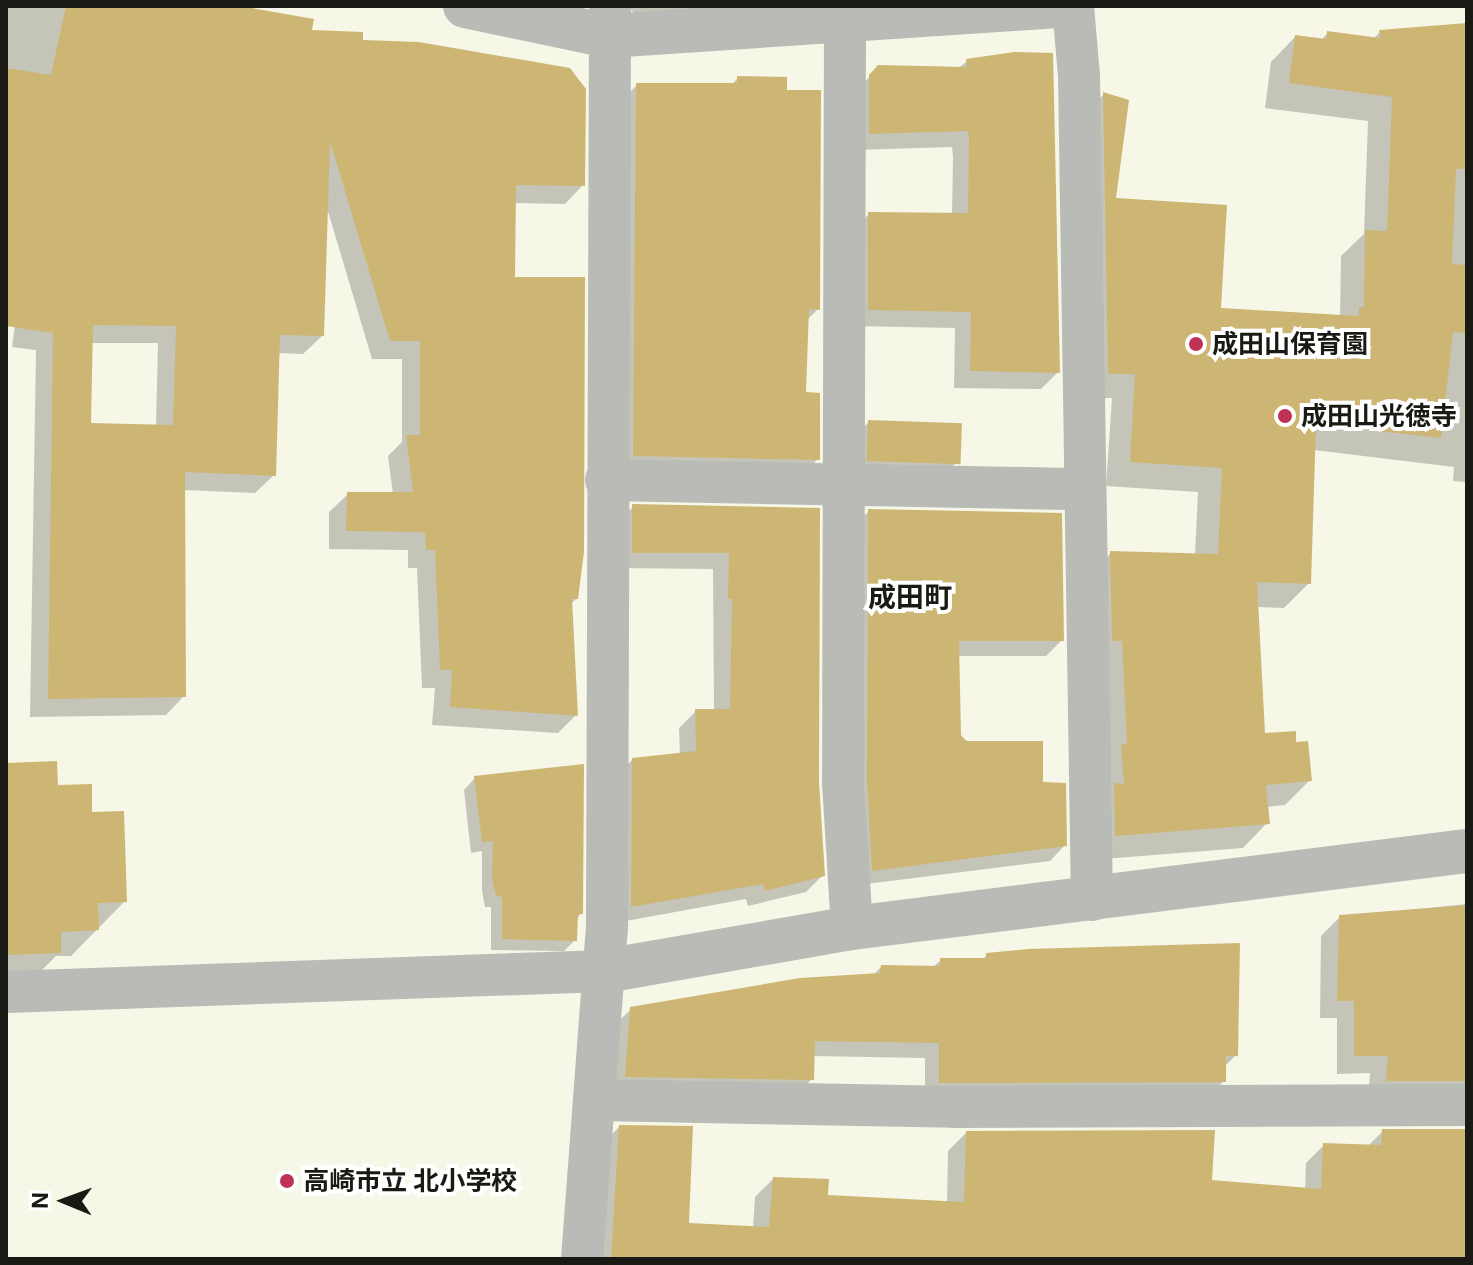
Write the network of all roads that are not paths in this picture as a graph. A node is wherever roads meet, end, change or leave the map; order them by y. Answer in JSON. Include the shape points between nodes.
{"nodes":[{"id":1,"x":465,"y":6,"type":"edge"},
{"id":2,"x":1062,"y":6,"type":"edge"},
{"id":3,"x":1073,"y":6,"type":"edge"},
{"id":4,"x":609,"y":21,"type":"edge"},
{"id":5,"x":845,"y":21,"type":"junction"},
{"id":6,"x":606,"y":480,"type":"junction"},
{"id":7,"x":844,"y":484,"type":"junction"},
{"id":8,"x":1084,"y":489,"type":"junction"},
{"id":9,"x":1467,"y":851,"type":"edge"},
{"id":10,"x":1092,"y":900,"type":"junction"},
{"id":11,"x":852,"y":928,"type":"junction"},
{"id":12,"x":605,"y":971,"type":"junction"},
{"id":13,"x":6,"y":992,"type":"edge"},
{"id":14,"x":597,"y":1100,"type":"junction"},
{"id":15,"x":1467,"y":1105,"type":"edge"},
{"id":16,"x":582,"y":1259,"type":"edge"}],
"edges":[{"from":1,"to":4,"type":"street"},
{"from":2,"to":5,"type":"street"},
{"from":3,"to":8,"type":"street","via":[[1079,76]]},
{"from":4,"to":5,"type":"street"},
{"from":4,"to":6,"type":"street"},
{"from":5,"to":7,"type":"street"},
{"from":6,"to":7,"type":"street"},
{"from":6,"to":12,"type":"street"},
{"from":7,"to":8,"type":"street"},
{"from":7,"to":11,"type":"street","via":[[843,782]]},
{"from":8,"to":10,"type":"street"},
{"from":9,"to":10,"type":"street"},
{"from":10,"to":11,"type":"street"},
{"from":11,"to":12,"type":"street"},
{"from":12,"to":13,"type":"street"},
{"from":12,"to":14,"type":"street"},
{"from":14,"to":15,"type":"street","via":[[955,1107]]},
{"from":14,"to":16,"type":"street"}]}
